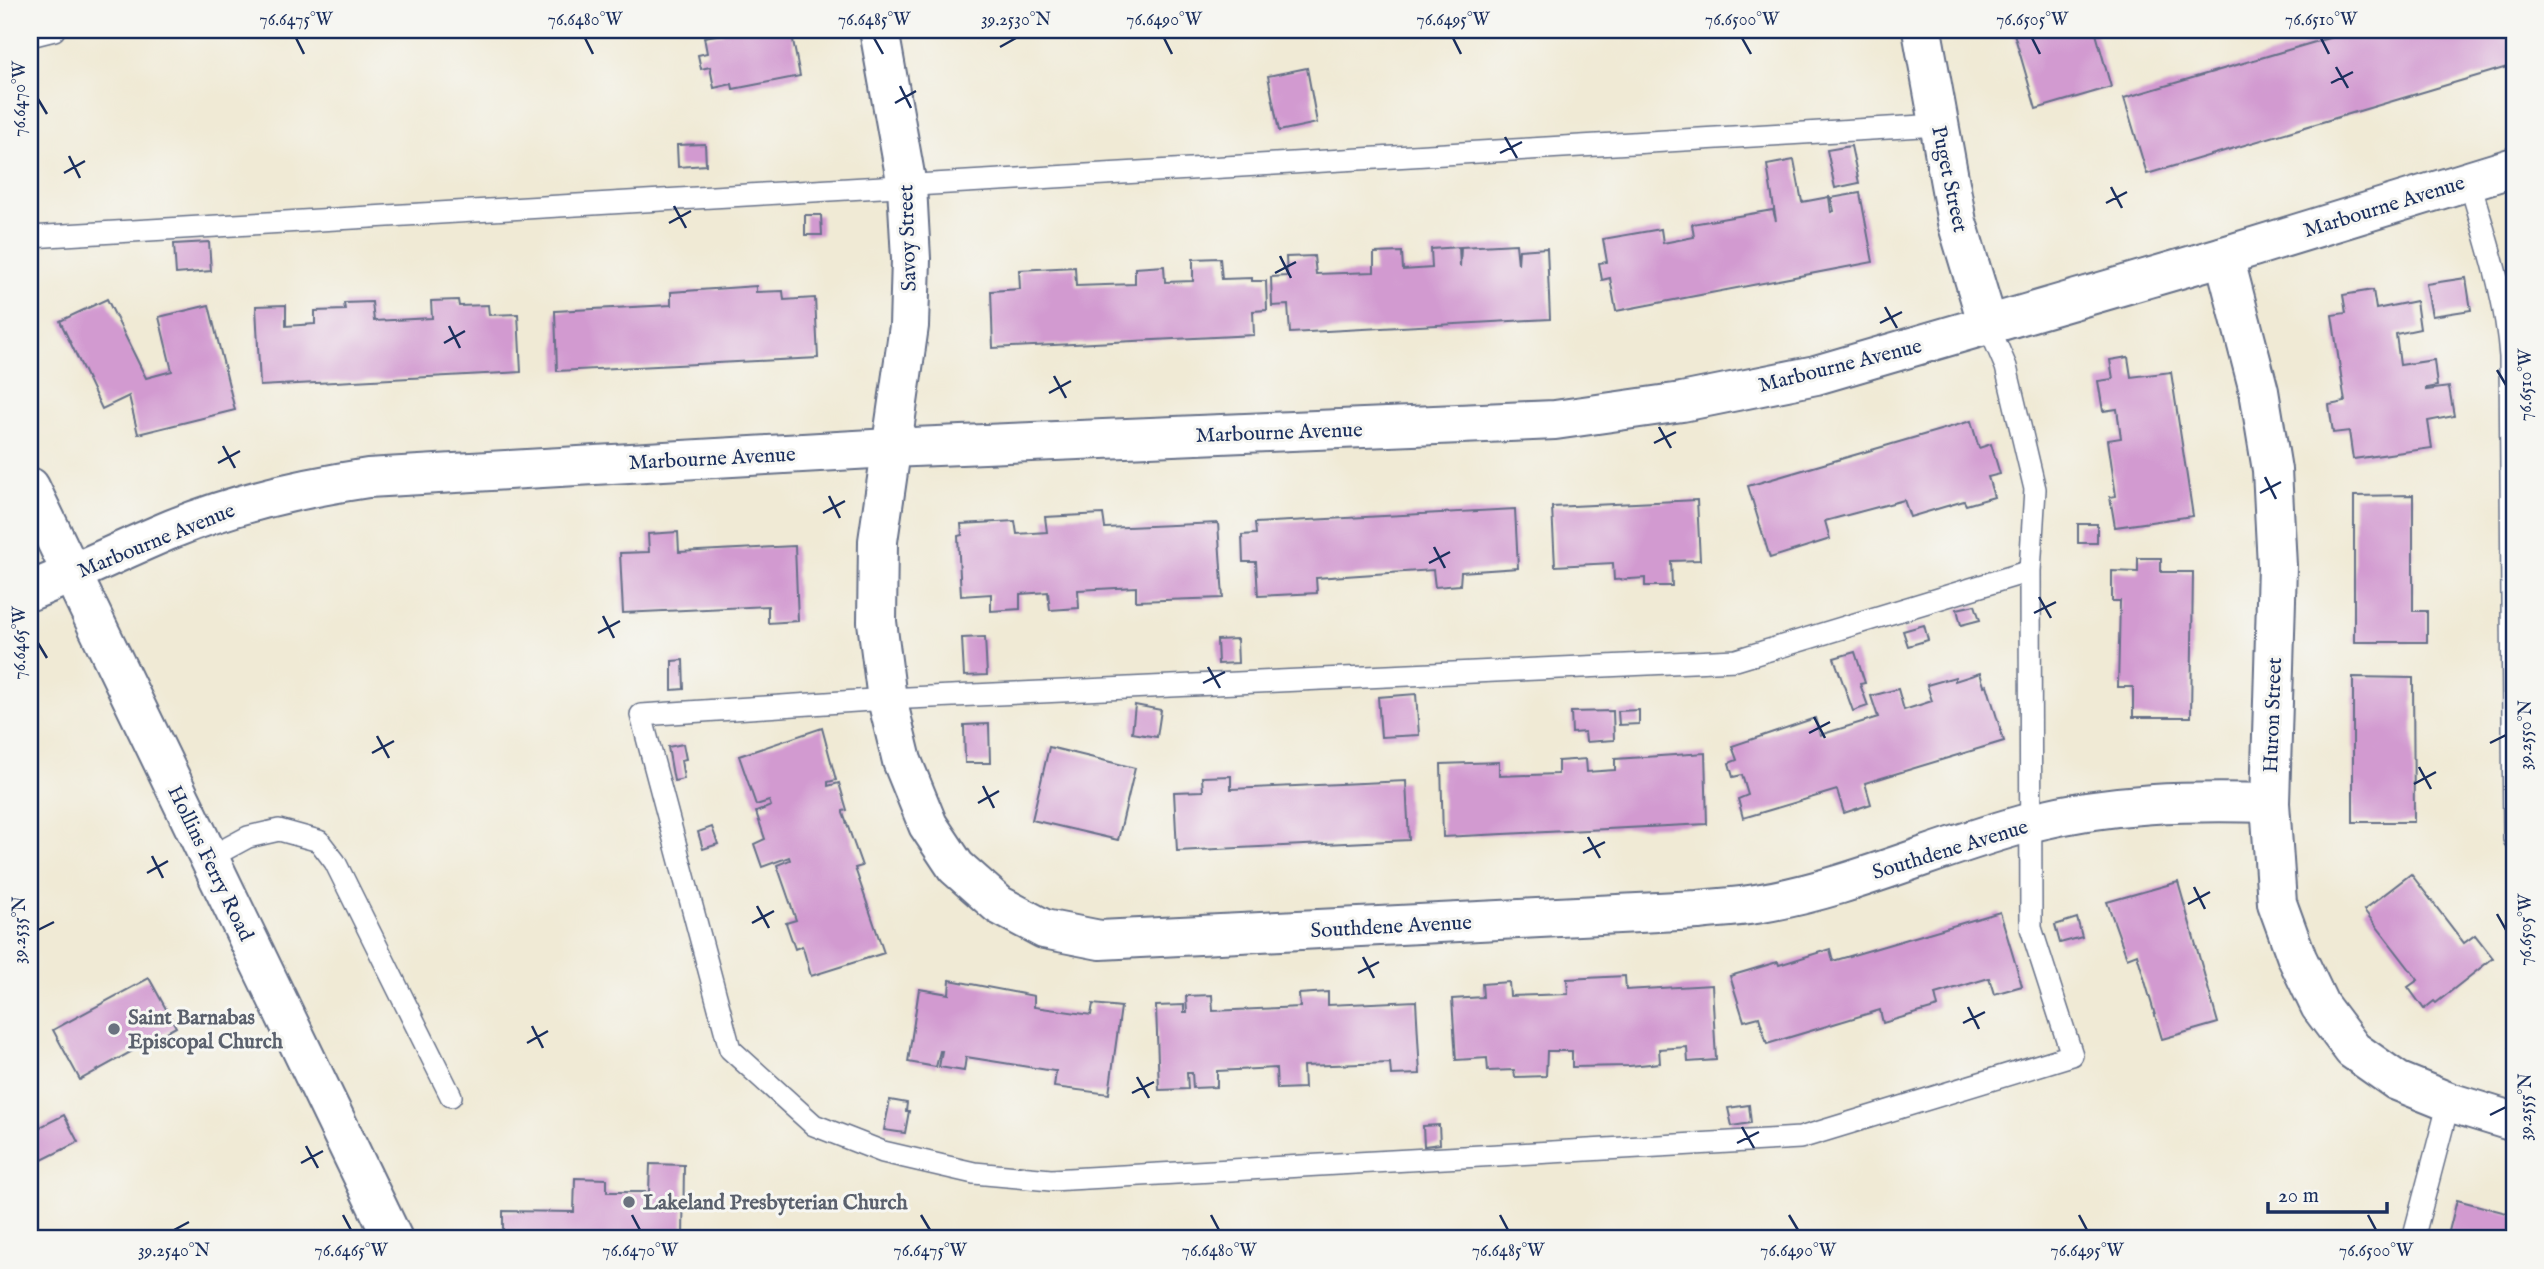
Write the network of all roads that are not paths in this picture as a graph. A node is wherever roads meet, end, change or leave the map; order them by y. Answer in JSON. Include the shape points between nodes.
{"nodes":[{"id":1,"x":54,"y":30,"type":"edge"},
{"id":2,"x":879,"y":30,"type":"edge"},
{"id":3,"x":1922,"y":30,"type":"edge"},
{"id":4,"x":30,"y":36,"type":"edge"},
{"id":5,"x":1938,"y":125,"type":"junction"},
{"id":6,"x":2514,"y":167,"type":"edge"},
{"id":7,"x":2469,"y":180,"type":"junction"},
{"id":8,"x":906,"y":186,"type":"junction"},
{"id":9,"x":30,"y":237,"type":"edge"},
{"id":10,"x":2224,"y":256,"type":"junction"},
{"id":11,"x":1988,"y":325,"type":"junction"},
{"id":12,"x":890,"y":448,"type":"junction"},
{"id":13,"x":30,"y":487,"type":"edge"},
{"id":14,"x":2030,"y":572,"type":"junction"},
{"id":15,"x":71,"y":574,"type":"junction"},
{"id":16,"x":30,"y":591,"type":"edge"},
{"id":17,"x":887,"y":699,"type":"junction"},
{"id":18,"x":2270,"y":803,"type":"junction"},
{"id":19,"x":2032,"y":822,"type":"junction"},
{"id":20,"x":2514,"y":839,"type":"edge"},
{"id":21,"x":209,"y":858,"type":"junction"},
{"id":22,"x":451,"y":1096,"type":"dead end"},
{"id":23,"x":2449,"y":1102,"type":"junction"},
{"id":24,"x":2514,"y":1122,"type":"edge"},
{"id":25,"x":393,"y":1239,"type":"edge"},
{"id":26,"x":2413,"y":1239,"type":"edge"}],
"edges":[{"from":1,"to":4,"type":"lane"},
{"from":2,"to":8,"type":"street","name":"Savoy Street"},
{"from":3,"to":5,"type":"street","name":"Puget Street"},
{"from":5,"to":8,"type":"lane"},
{"from":5,"to":11,"type":"street","name":"Puget Street","via":[[1957,222]]},
{"from":6,"to":7,"type":"street","name":"Marbourne Avenue"},
{"from":7,"to":10,"type":"street","name":"Marbourne Avenue"},
{"from":7,"to":20,"type":"lane","via":[[2500,289],[2510,357]]},
{"from":8,"to":9,"type":"lane"},
{"from":8,"to":12,"type":"street","name":"Savoy Street","via":[[909,326]]},
{"from":10,"to":11,"type":"street","name":"Marbourne Avenue"},
{"from":10,"to":18,"type":"street","name":"Huron Street","via":[[2259,391],[2272,470],[2277,566]]},
{"from":11,"to":12,"type":"street","name":"Marbourne Avenue","via":[[1816,374],[1682,402],[1555,420]]},
{"from":11,"to":14,"type":"lane","via":[[2006,367],[2035,489]]},
{"from":12,"to":15,"type":"street","name":"Marbourne Avenue","via":[[368,478],[303,488],[173,528]]},
{"from":12,"to":17,"type":"street","name":"Southdene Avenue","via":[[878,541],[877,622]]},
{"from":13,"to":15,"type":"street","name":"Hollins Ferry Road"},
{"from":14,"to":17,"type":"lane","via":[[1736,660]]},
{"from":14,"to":19,"type":"lane"},
{"from":15,"to":16,"type":"street","name":"Marbourne Avenue"},
{"from":15,"to":21,"type":"street","name":"Hollins Ferry Road"},
{"from":17,"to":19,"type":"street","name":"Southdene Avenue","via":[[902,761],[928,825],[956,867],[999,905],[1044,929],[1100,940],[1757,904]]},
{"from":17,"to":19,"type":"lane","via":[[641,715],[730,1049],[814,1125],[883,1152],[974,1173],[1051,1180],[1800,1138],[2072,1055],[2031,928]]},
{"from":18,"to":19,"type":"street","name":"Southdene Avenue","via":[[2122,805]]},
{"from":18,"to":23,"type":"street","name":"Huron Street","via":[[2277,903],[2320,1006],[2353,1050],[2397,1081]]},
{"from":21,"to":22,"type":"lane","via":[[248,837],[279,830],[319,841],[335,862]]},
{"from":21,"to":25,"type":"street","name":"Hollins Ferry Road"},
{"from":23,"to":24,"type":"street","name":"Huron Street"},
{"from":23,"to":26,"type":"lane"}]}
